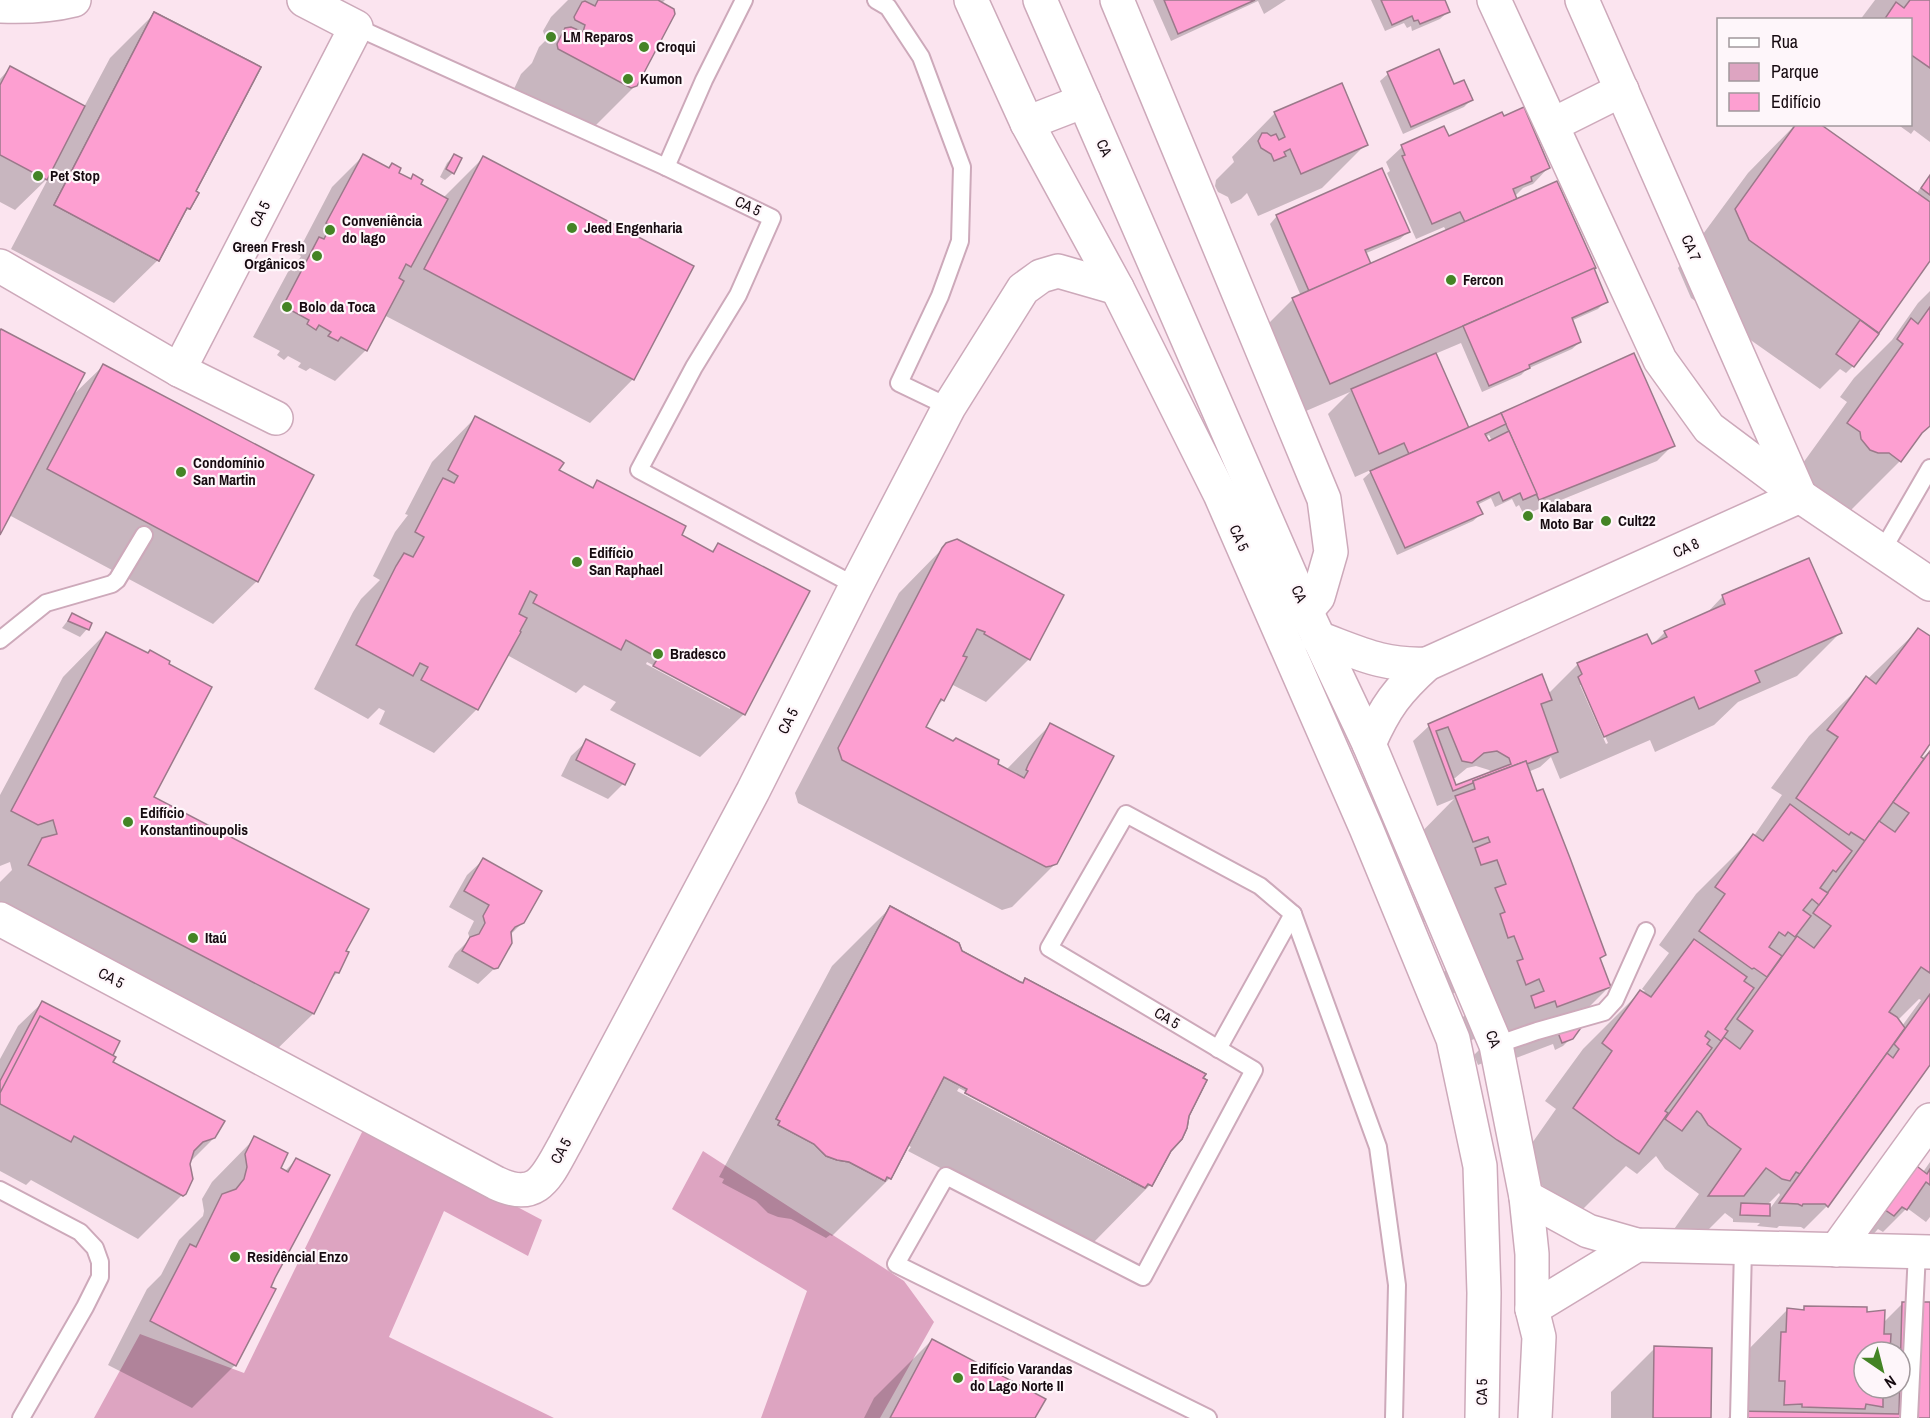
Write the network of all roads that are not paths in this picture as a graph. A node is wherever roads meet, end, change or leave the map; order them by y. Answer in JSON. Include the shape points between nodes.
{"nodes":[{"id":1,"x":74,"y":0,"type":"edge"},
{"id":2,"x":304,"y":0,"type":"edge"},
{"id":3,"x":744,"y":0,"type":"edge"},
{"id":4,"x":876,"y":0,"type":"edge"},
{"id":5,"x":971,"y":0,"type":"edge"},
{"id":6,"x":1040,"y":0,"type":"edge"},
{"id":7,"x":1118,"y":0,"type":"edge"},
{"id":8,"x":1494,"y":0,"type":"edge"},
{"id":9,"x":1582,"y":0,"type":"edge"},
{"id":10,"x":0,"y":6,"type":"edge"},
{"id":11,"x":356,"y":27,"type":"junction"},
{"id":12,"x":1622,"y":90,"type":"junction"},
{"id":13,"x":1084,"y":101,"type":"junction"},
{"id":14,"x":1027,"y":123,"type":"junction"},
{"id":15,"x":1552,"y":125,"type":"junction"},
{"id":16,"x":666,"y":167,"type":"junction"},
{"id":17,"x":0,"y":266,"type":"edge"},
{"id":18,"x":1117,"y":288,"type":"junction"},
{"id":19,"x":179,"y":370,"type":"junction"},
{"id":20,"x":949,"y":407,"type":"junction"},
{"id":21,"x":276,"y":418,"type":"dead end"},
{"id":22,"x":1930,"y":468,"type":"edge"},
{"id":23,"x":1800,"y":495,"type":"junction"},
{"id":24,"x":144,"y":535,"type":"dead end"},
{"id":25,"x":1882,"y":551,"type":"junction"},
{"id":26,"x":1930,"y":584,"type":"edge"},
{"id":27,"x":856,"y":586,"type":"junction"},
{"id":28,"x":1312,"y":624,"type":"junction"},
{"id":29,"x":0,"y":640,"type":"edge"},
{"id":30,"x":1427,"y":664,"type":"junction"},
{"id":31,"x":1369,"y":744,"type":"junction"},
{"id":32,"x":1400,"y":817,"type":"junction"},
{"id":33,"x":1366,"y":828,"type":"junction"},
{"id":34,"x":1293,"y":914,"type":"junction"},
{"id":35,"x":3,"y":928,"type":"edge"},
{"id":36,"x":1646,"y":931,"type":"dead end"},
{"id":37,"x":1496,"y":1045,"type":"junction"},
{"id":38,"x":1218,"y":1048,"type":"junction"},
{"id":39,"x":1930,"y":1120,"type":"edge"},
{"id":40,"x":0,"y":1190,"type":"edge"},
{"id":41,"x":1526,"y":1197,"type":"junction"},
{"id":42,"x":1636,"y":1245,"type":"junction"},
{"id":43,"x":1743,"y":1248,"type":"junction"},
{"id":44,"x":1836,"y":1250,"type":"junction"},
{"id":45,"x":1923,"y":1252,"type":"edge"},
{"id":46,"x":1532,"y":1309,"type":"junction"},
{"id":47,"x":21,"y":1418,"type":"edge"},
{"id":48,"x":1208,"y":1418,"type":"edge"},
{"id":49,"x":1394,"y":1418,"type":"edge"},
{"id":50,"x":1482,"y":1418,"type":"edge"},
{"id":51,"x":1535,"y":1418,"type":"edge"},
{"id":52,"x":1739,"y":1418,"type":"edge"},
{"id":53,"x":1910,"y":1418,"type":"edge"}],
"edges":[{"from":1,"to":10,"type":"street"},
{"from":2,"to":11,"type":"street","name":"CA 5"},
{"from":3,"to":16,"type":"lane"},
{"from":4,"to":20,"type":"lane","via":[[888,7],[921,57],[962,167],[960,241],[940,296],[899,383]]},
{"from":5,"to":14,"type":"street","name":"CA 5"},
{"from":6,"to":13,"type":"street","name":"CA"},
{"from":7,"to":28,"type":"street","via":[[1324,499],[1331,552]]},
{"from":8,"to":15,"type":"street"},
{"from":9,"to":12,"type":"street","name":"CA 7"},
{"from":11,"to":16,"type":"lane","name":"CA 5"},
{"from":11,"to":19,"type":"street","name":"CA 5"},
{"from":12,"to":15,"type":"street"},
{"from":12,"to":23,"type":"street","name":"CA 7"},
{"from":13,"to":14,"type":"street"},
{"from":13,"to":28,"type":"street","name":"CA"},
{"from":14,"to":18,"type":"street","name":"CA 5"},
{"from":15,"to":23,"type":"street","via":[[1660,360],[1708,428]]},
{"from":16,"to":27,"type":"lane","name":"CA 5","via":[[772,218],[738,295],[639,470]]},
{"from":17,"to":19,"type":"street"},
{"from":18,"to":20,"type":"street","name":"CA 5","via":[[1058,271],[1041,276],[1023,289]]},
{"from":18,"to":33,"type":"street","name":"CA 5","via":[[1220,494]]},
{"from":19,"to":21,"type":"street"},
{"from":20,"to":27,"type":"street","name":"CA 5"},
{"from":22,"to":25,"type":"lane"},
{"from":23,"to":25,"type":"street"},
{"from":23,"to":30,"type":"street","name":"CA 8"},
{"from":24,"to":29,"type":"lane","via":[[112,584],[46,603]]},
{"from":25,"to":26,"type":"street"},
{"from":27,"to":35,"type":"street","name":"CA 5","via":[[753,791],[565,1144],[538,1185],[517,1191],[496,1183]]},
{"from":28,"to":30,"type":"street","name":"CA 8","via":[[1378,660]]},
{"from":28,"to":31,"type":"street","name":"CA"},
{"from":30,"to":31,"type":"street","name":"CA 8","via":[[1392,699]]},
{"from":31,"to":32,"type":"street","name":"CA"},
{"from":32,"to":33,"type":"street"},
{"from":32,"to":37,"type":"street","name":"CA"},
{"from":33,"to":50,"type":"street","name":"CA 5","via":[[1453,1038],[1480,1166]]},
{"from":34,"to":38,"type":"lane"},
{"from":34,"to":38,"type":"lane","name":"CA 5","via":[[1260,886],[1126,814],[1049,948]]},
{"from":34,"to":49,"type":"lane","name":"CA 5","via":[[1378,1147],[1397,1285]]},
{"from":36,"to":37,"type":"lane","via":[[1615,1000],[1604,1012]]},
{"from":37,"to":41,"type":"street","name":"CA"},
{"from":38,"to":48,"type":"lane","name":"CA 5","via":[[1254,1070],[1143,1277],[946,1176],[896,1264]]},
{"from":39,"to":44,"type":"street"},
{"from":40,"to":47,"type":"lane","via":[[80,1232],[95,1248],[100,1262],[95,1287]]},
{"from":41,"to":42,"type":"street","via":[[1588,1231]]},
{"from":41,"to":46,"type":"street","name":"CA"},
{"from":42,"to":43,"type":"street"},
{"from":42,"to":46,"type":"street"},
{"from":43,"to":44,"type":"street"},
{"from":43,"to":52,"type":"lane"},
{"from":44,"to":45,"type":"street"},
{"from":45,"to":53,"type":"lane"},
{"from":46,"to":51,"type":"street","name":"CA","via":[[1539,1337]]}]}
